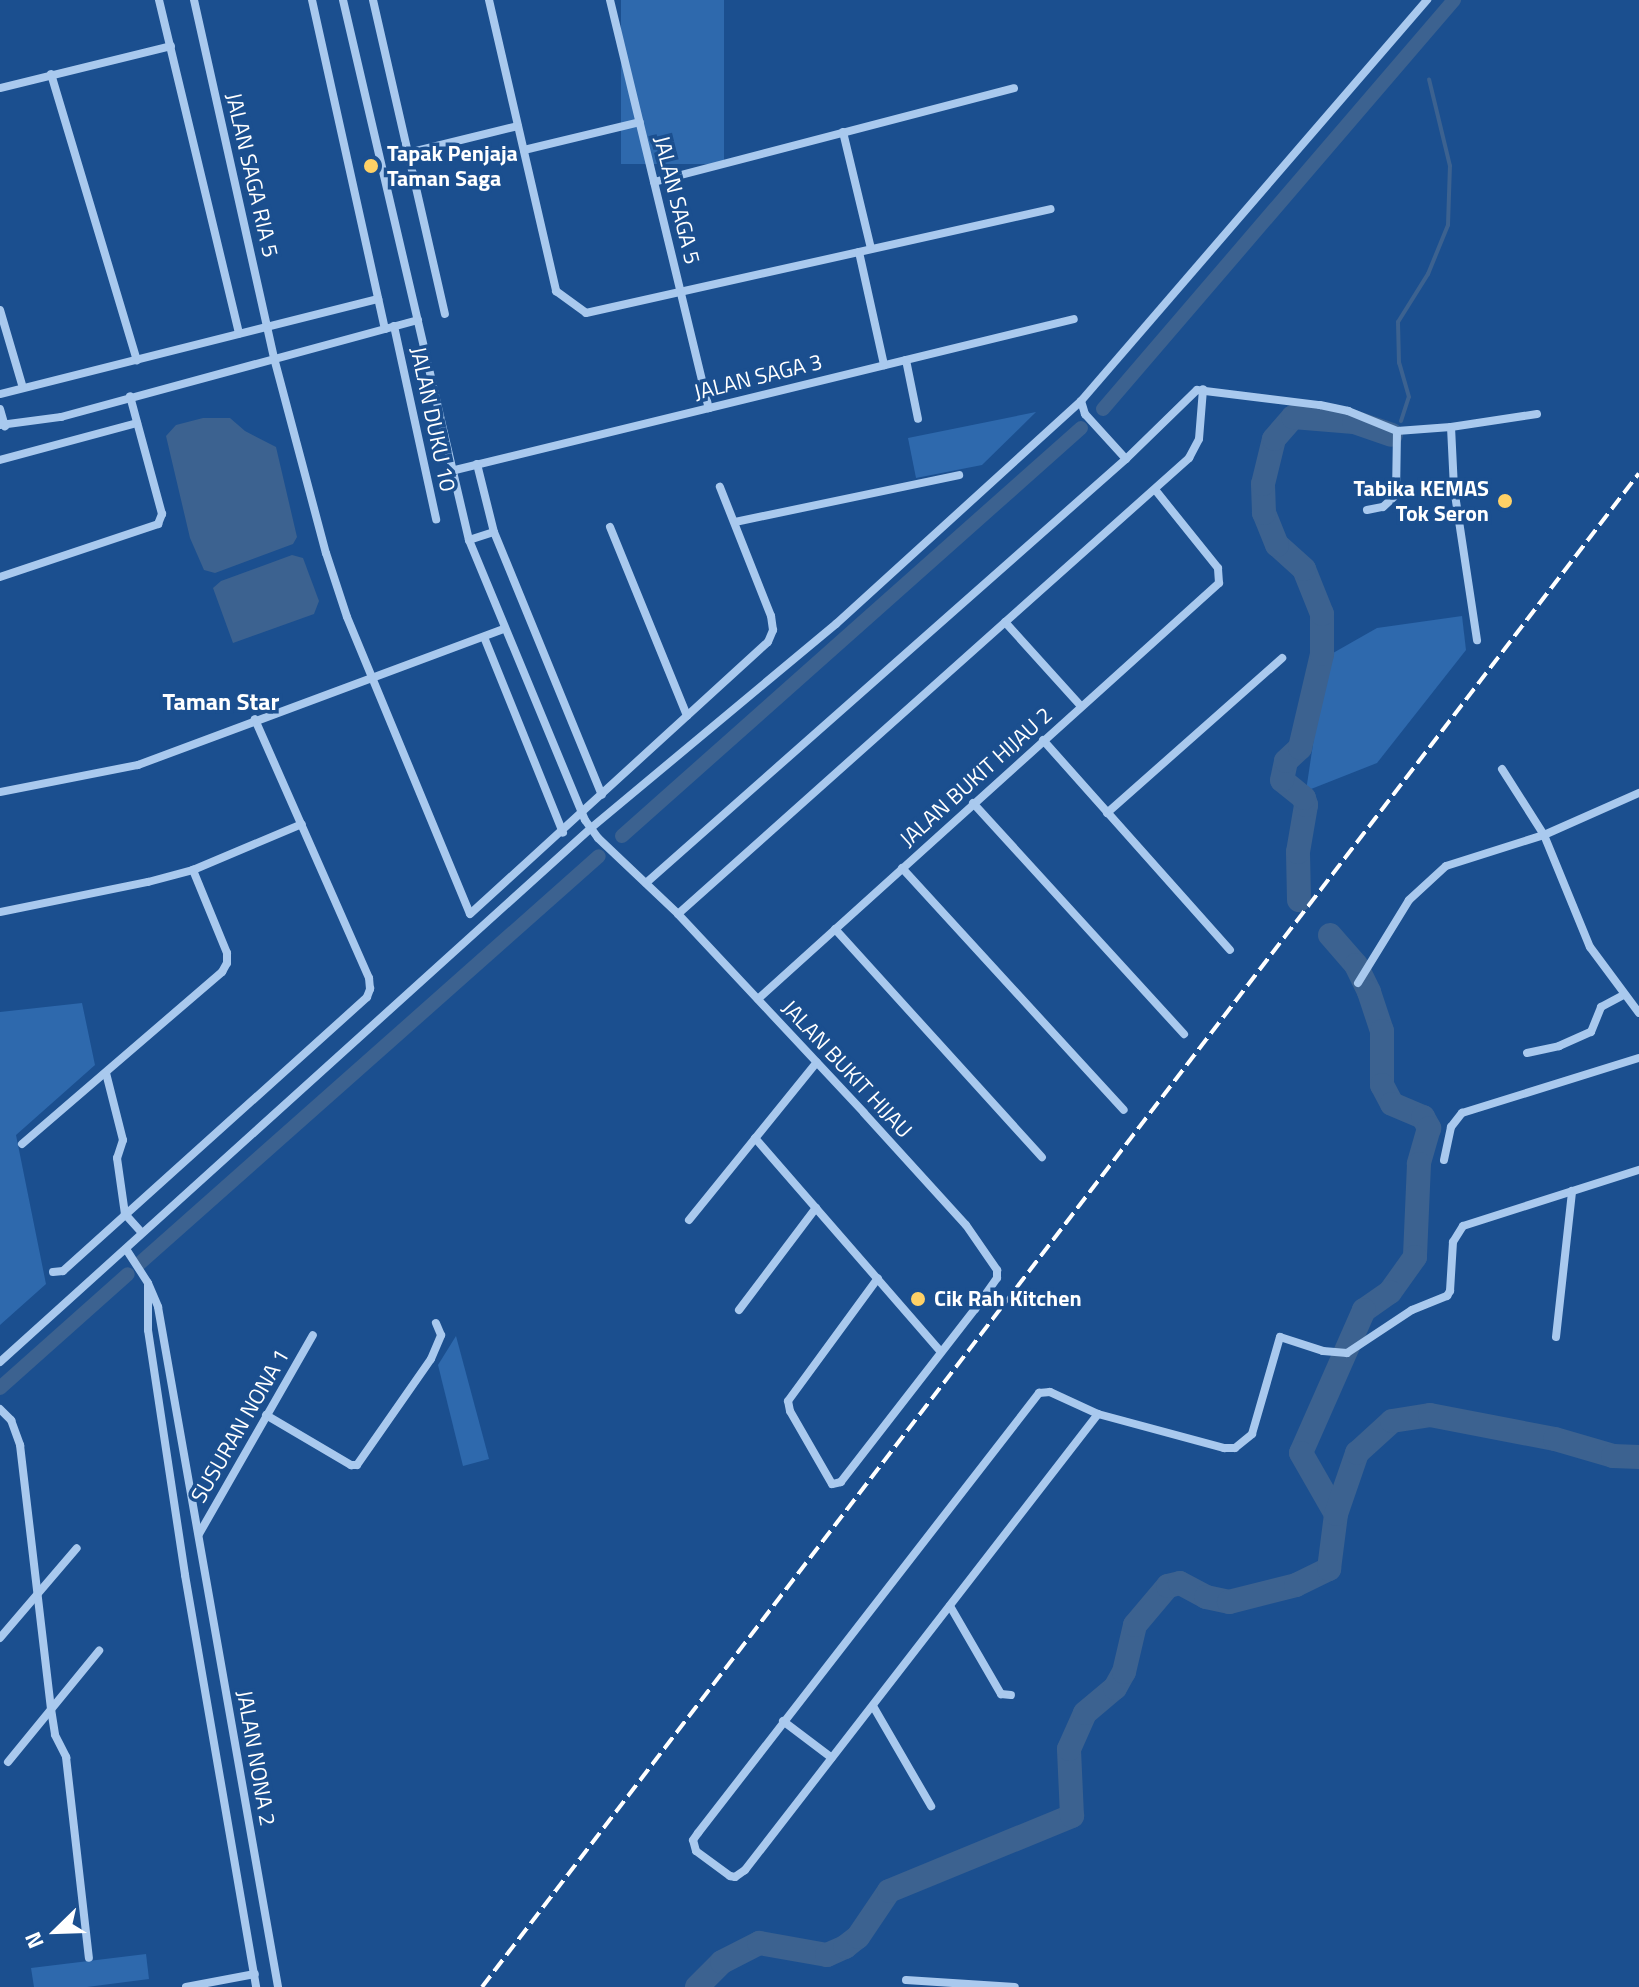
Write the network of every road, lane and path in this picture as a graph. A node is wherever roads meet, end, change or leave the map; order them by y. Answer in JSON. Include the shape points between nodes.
{"nodes":[{"id":1,"x":159,"y":0,"type":"edge"},
{"id":2,"x":194,"y":0,"type":"edge"},
{"id":3,"x":312,"y":0,"type":"edge"},
{"id":4,"x":343,"y":0,"type":"edge"},
{"id":5,"x":373,"y":0,"type":"edge"},
{"id":6,"x":489,"y":0,"type":"edge"},
{"id":7,"x":610,"y":0,"type":"edge"},
{"id":8,"x":1427,"y":0,"type":"edge"},
{"id":9,"x":171,"y":46,"type":"junction"},
{"id":10,"x":51,"y":74,"type":"junction"},
{"id":11,"x":0,"y":88,"type":"edge"},
{"id":12,"x":1014,"y":88,"type":"dead end"},
{"id":13,"x":640,"y":122,"type":"junction"},
{"id":14,"x":518,"y":126,"type":"junction"},
{"id":15,"x":843,"y":132,"type":"junction"},
{"id":16,"x":524,"y":150,"type":"junction"},
{"id":17,"x":408,"y":153,"type":"junction"},
{"id":18,"x":654,"y":182,"type":"junction"},
{"id":19,"x":1050,"y":209,"type":"dead end"},
{"id":20,"x":871,"y":249,"type":"junction"},
{"id":21,"x":859,"y":252,"type":"junction"},
{"id":22,"x":681,"y":293,"type":"junction"},
{"id":23,"x":378,"y":299,"type":"junction"},
{"id":24,"x":0,"y":310,"type":"edge"},
{"id":25,"x":445,"y":314,"type":"dead end"},
{"id":26,"x":1074,"y":319,"type":"dead end"},
{"id":27,"x":418,"y":320,"type":"junction"},
{"id":28,"x":267,"y":327,"type":"junction"},
{"id":29,"x":390,"y":328,"type":"junction"},
{"id":30,"x":239,"y":334,"type":"junction"},
{"id":31,"x":274,"y":358,"type":"junction"},
{"id":32,"x":137,"y":360,"type":"junction"},
{"id":33,"x":906,"y":360,"type":"junction"},
{"id":34,"x":884,"y":365,"type":"junction"},
{"id":35,"x":23,"y":388,"type":"junction"},
{"id":36,"x":1203,"y":389,"type":"junction"},
{"id":37,"x":0,"y":394,"type":"edge"},
{"id":38,"x":130,"y":396,"type":"junction"},
{"id":39,"x":1081,"y":401,"type":"junction"},
{"id":40,"x":709,"y":408,"type":"junction"},
{"id":41,"x":0,"y":409,"type":"edge"},
{"id":42,"x":1537,"y":414,"type":"dead end"},
{"id":43,"x":918,"y":419,"type":"dead end"},
{"id":44,"x":137,"y":423,"type":"junction"},
{"id":45,"x":2,"y":426,"type":"edge"},
{"id":46,"x":1451,"y":427,"type":"junction"},
{"id":47,"x":1397,"y":431,"type":"junction"},
{"id":48,"x":1126,"y":459,"type":"junction"},
{"id":49,"x":0,"y":460,"type":"edge"},
{"id":50,"x":477,"y":464,"type":"junction"},
{"id":51,"x":451,"y":471,"type":"junction"},
{"id":52,"x":959,"y":475,"type":"dead end"},
{"id":53,"x":720,"y":487,"type":"dead end"},
{"id":54,"x":1156,"y":491,"type":"junction"},
{"id":55,"x":1367,"y":510,"type":"dead end"},
{"id":56,"x":436,"y":519,"type":"dead end"},
{"id":57,"x":735,"y":522,"type":"junction"},
{"id":58,"x":610,"y":527,"type":"dead end"},
{"id":59,"x":494,"y":532,"type":"junction"},
{"id":60,"x":469,"y":540,"type":"junction"},
{"id":61,"x":0,"y":577,"type":"edge"},
{"id":62,"x":1005,"y":622,"type":"junction"},
{"id":63,"x":504,"y":629,"type":"junction"},
{"id":64,"x":484,"y":637,"type":"junction"},
{"id":65,"x":1477,"y":640,"type":"dead end"},
{"id":66,"x":1282,"y":658,"type":"dead end"},
{"id":67,"x":371,"y":677,"type":"junction"},
{"id":68,"x":1081,"y":706,"type":"junction"},
{"id":69,"x":687,"y":716,"type":"junction"},
{"id":70,"x":255,"y":719,"type":"junction"},
{"id":71,"x":1043,"y":740,"type":"junction"},
{"id":72,"x":1502,"y":769,"type":"dead end"},
{"id":73,"x":0,"y":792,"type":"edge"},
{"id":74,"x":1639,"y":793,"type":"edge"},
{"id":75,"x":602,"y":795,"type":"junction"},
{"id":76,"x":973,"y":803,"type":"junction"},
{"id":77,"x":583,"y":813,"type":"junction"},
{"id":78,"x":1107,"y":813,"type":"junction"},
{"id":79,"x":302,"y":824,"type":"junction"},
{"id":80,"x":591,"y":828,"type":"junction"},
{"id":81,"x":563,"y":833,"type":"junction"},
{"id":82,"x":1544,"y":835,"type":"junction"},
{"id":83,"x":902,"y":868,"type":"junction"},
{"id":84,"x":193,"y":870,"type":"junction"},
{"id":85,"x":646,"y":883,"type":"junction"},
{"id":86,"x":0,"y":912,"type":"edge"},
{"id":87,"x":678,"y":914,"type":"junction"},
{"id":88,"x":835,"y":929,"type":"junction"},
{"id":89,"x":1230,"y":950,"type":"dead end"},
{"id":90,"x":1358,"y":983,"type":"dead end"},
{"id":91,"x":1624,"y":995,"type":"junction"},
{"id":92,"x":758,"y":999,"type":"junction"},
{"id":93,"x":1639,"y":1013,"type":"edge"},
{"id":94,"x":1184,"y":1034,"type":"dead end"},
{"id":95,"x":1527,"y":1053,"type":"dead end"},
{"id":96,"x":1639,"y":1058,"type":"edge"},
{"id":97,"x":817,"y":1062,"type":"junction"},
{"id":98,"x":106,"y":1073,"type":"junction"},
{"id":99,"x":1124,"y":1110,"type":"dead end"},
{"id":100,"x":755,"y":1138,"type":"junction"},
{"id":101,"x":22,"y":1144,"type":"dead end"},
{"id":102,"x":1042,"y":1157,"type":"dead end"},
{"id":103,"x":1444,"y":1160,"type":"dead end"},
{"id":104,"x":1639,"y":1170,"type":"edge"},
{"id":105,"x":1572,"y":1191,"type":"junction"},
{"id":106,"x":816,"y":1208,"type":"junction"},
{"id":107,"x":125,"y":1214,"type":"junction"},
{"id":108,"x":689,"y":1220,"type":"dead end"},
{"id":109,"x":142,"y":1233,"type":"junction"},
{"id":110,"x":126,"y":1249,"type":"junction"},
{"id":111,"x":53,"y":1272,"type":"dead end"},
{"id":112,"x":878,"y":1278,"type":"junction"},
{"id":113,"x":148,"y":1283,"type":"junction"},
{"id":114,"x":739,"y":1310,"type":"dead end"},
{"id":115,"x":436,"y":1323,"type":"dead end"},
{"id":116,"x":313,"y":1335,"type":"dead end"},
{"id":117,"x":1556,"y":1337,"type":"dead end"},
{"id":118,"x":939,"y":1350,"type":"junction"},
{"id":119,"x":0,"y":1362,"type":"edge"},
{"id":120,"x":0,"y":1409,"type":"edge"},
{"id":121,"x":1098,"y":1414,"type":"junction"},
{"id":122,"x":266,"y":1415,"type":"junction"},
{"id":123,"x":199,"y":1534,"type":"junction"},
{"id":124,"x":77,"y":1548,"type":"dead end"},
{"id":125,"x":39,"y":1592,"type":"junction"},
{"id":126,"x":950,"y":1606,"type":"junction"},
{"id":127,"x":0,"y":1638,"type":"edge"},
{"id":128,"x":99,"y":1651,"type":"dead end"},
{"id":129,"x":1011,"y":1695,"type":"dead end"},
{"id":130,"x":873,"y":1706,"type":"junction"},
{"id":131,"x":51,"y":1709,"type":"junction"},
{"id":132,"x":783,"y":1721,"type":"junction"},
{"id":133,"x":832,"y":1758,"type":"junction"},
{"id":134,"x":8,"y":1762,"type":"dead end"},
{"id":135,"x":931,"y":1806,"type":"dead end"},
{"id":136,"x":89,"y":1958,"type":"dead end"},
{"id":137,"x":255,"y":1974,"type":"junction"},
{"id":138,"x":906,"y":1980,"type":"dead end"},
{"id":139,"x":186,"y":1987,"type":"edge"},
{"id":140,"x":256,"y":1987,"type":"edge"},
{"id":141,"x":278,"y":1987,"type":"edge"},
{"id":142,"x":1015,"y":1987,"type":"edge"}],
"edges":[{"from":1,"to":9,"type":"street"},
{"from":2,"to":28,"type":"street","name":"JALAN SAGA RIA 5"},
{"from":3,"to":23,"type":"street","name":"JALAN DUKU 10"},
{"from":4,"to":27,"type":"street","name":"JALAN BUKIT HIJAU"},
{"from":5,"to":17,"type":"street"},
{"from":6,"to":14,"type":"street"},
{"from":7,"to":13,"type":"street","name":"JALAN SAGA 5"},
{"from":8,"to":39,"type":"street"},
{"from":9,"to":10,"type":"street"},
{"from":9,"to":30,"type":"street"},
{"from":10,"to":11,"type":"street"},
{"from":10,"to":32,"type":"street"},
{"from":12,"to":15,"type":"street"},
{"from":13,"to":16,"type":"street"},
{"from":13,"to":18,"type":"street","name":"JALAN SAGA 5"},
{"from":14,"to":16,"type":"street"},
{"from":14,"to":17,"type":"street"},
{"from":15,"to":18,"type":"street"},
{"from":15,"to":20,"type":"street"},
{"from":16,"to":22,"type":"street","via":[[556,291],[586,313]]},
{"from":17,"to":25,"type":"street"},
{"from":18,"to":22,"type":"street","name":"JALAN SAGA 5"},
{"from":19,"to":20,"type":"street"},
{"from":20,"to":21,"type":"street"},
{"from":21,"to":22,"type":"street"},
{"from":21,"to":34,"type":"street"},
{"from":22,"to":40,"type":"street","name":"JALAN SAGA 5"},
{"from":23,"to":28,"type":"street"},
{"from":23,"to":29,"type":"street","name":"JALAN DUKU 10"},
{"from":24,"to":35,"type":"street"},
{"from":26,"to":33,"type":"street","name":"JALAN SAGA 3"},
{"from":27,"to":29,"type":"street"},
{"from":27,"to":51,"type":"street","name":"JALAN BUKIT HIJAU"},
{"from":28,"to":30,"type":"street"},
{"from":28,"to":31,"type":"street","name":"JALAN SAGA RIA 5"},
{"from":29,"to":31,"type":"street"},
{"from":29,"to":56,"type":"street","name":"JALAN DUKU 10"},
{"from":30,"to":32,"type":"street"},
{"from":31,"to":38,"type":"street"},
{"from":31,"to":67,"type":"street","name":"JALAN SAGA RIA 5","via":[[326,553]]},
{"from":32,"to":35,"type":"street"},
{"from":33,"to":34,"type":"street","name":"JALAN SAGA 3"},
{"from":33,"to":43,"type":"street"},
{"from":34,"to":40,"type":"street","name":"JALAN SAGA 3"},
{"from":35,"to":37,"type":"street"},
{"from":36,"to":47,"type":"street","via":[[1334,408]]},
{"from":36,"to":48,"type":"street","via":[[1187,396]]},
{"from":36,"to":54,"type":"street","via":[[1195,448]]},
{"from":38,"to":44,"type":"street"},
{"from":38,"to":45,"type":"street","via":[[50,420]]},
{"from":39,"to":48,"type":"street","via":[[1085,414]]},
{"from":39,"to":80,"type":"street","via":[[836,624]]},
{"from":40,"to":50,"type":"street","name":"JALAN SAGA 3"},
{"from":41,"to":45,"type":"street"},
{"from":42,"to":46,"type":"street"},
{"from":44,"to":49,"type":"street"},
{"from":44,"to":61,"type":"street","via":[[162,514],[158,524]]},
{"from":46,"to":47,"type":"street"},
{"from":46,"to":65,"type":"street","via":[[1454,488]]},
{"from":47,"to":55,"type":"street","via":[[1396,495],[1383,507]]},
{"from":48,"to":85,"type":"street"},
{"from":50,"to":51,"type":"street","name":"JALAN SAGA 3"},
{"from":50,"to":59,"type":"street"},
{"from":51,"to":60,"type":"street","name":"JALAN BUKIT HIJAU"},
{"from":52,"to":57,"type":"street"},
{"from":53,"to":57,"type":"street"},
{"from":54,"to":62,"type":"street"},
{"from":54,"to":68,"type":"street","name":"JALAN BUKIT HIJAU 2","via":[[1218,568],[1219,583]]},
{"from":57,"to":69,"type":"street","via":[[773,630],[768,642]]},
{"from":58,"to":69,"type":"street"},
{"from":59,"to":60,"type":"street"},
{"from":59,"to":75,"type":"street"},
{"from":60,"to":63,"type":"street","name":"JALAN BUKIT HIJAU"},
{"from":62,"to":68,"type":"street"},
{"from":62,"to":87,"type":"street"},
{"from":63,"to":64,"type":"street"},
{"from":63,"to":77,"type":"street","name":"JALAN BUKIT HIJAU"},
{"from":64,"to":67,"type":"street"},
{"from":64,"to":81,"type":"street"},
{"from":66,"to":78,"type":"street"},
{"from":67,"to":70,"type":"street"},
{"from":67,"to":81,"type":"street","name":"JALAN SAGA RIA 5","via":[[470,914]]},
{"from":68,"to":71,"type":"street","name":"JALAN BUKIT HIJAU 2"},
{"from":69,"to":75,"type":"street"},
{"from":70,"to":73,"type":"street","via":[[121,770]]},
{"from":70,"to":79,"type":"street"},
{"from":71,"to":76,"type":"street","name":"JALAN BUKIT HIJAU 2"},
{"from":71,"to":78,"type":"street"},
{"from":72,"to":82,"type":"street"},
{"from":74,"to":82,"type":"street"},
{"from":75,"to":77,"type":"street"},
{"from":76,"to":83,"type":"street","name":"JALAN BUKIT HIJAU 2"},
{"from":76,"to":94,"type":"street"},
{"from":77,"to":80,"type":"street","name":"JALAN BUKIT HIJAU"},
{"from":77,"to":81,"type":"street"},
{"from":78,"to":89,"type":"street"},
{"from":79,"to":84,"type":"street"},
{"from":79,"to":107,"type":"street","via":[[369,978],[367,997]]},
{"from":80,"to":85,"type":"street","name":"JALAN BUKIT HIJAU"},
{"from":80,"to":109,"type":"street"},
{"from":82,"to":90,"type":"street","via":[[1464,858],[1433,875],[1409,900]]},
{"from":82,"to":91,"type":"street","via":[[1577,921]]},
{"from":83,"to":88,"type":"street","name":"JALAN BUKIT HIJAU 2"},
{"from":83,"to":99,"type":"street"},
{"from":84,"to":86,"type":"street"},
{"from":84,"to":98,"type":"street","via":[[227,963]]},
{"from":85,"to":87,"type":"street","name":"JALAN BUKIT HIJAU"},
{"from":87,"to":92,"type":"street","name":"JALAN BUKIT HIJAU"},
{"from":88,"to":92,"type":"street","name":"JALAN BUKIT HIJAU 2"},
{"from":88,"to":102,"type":"street"},
{"from":91,"to":93,"type":"street"},
{"from":91,"to":95,"type":"street","via":[[1601,1007],[1591,1032]]},
{"from":92,"to":97,"type":"street","name":"JALAN BUKIT HIJAU"},
{"from":96,"to":103,"type":"street","via":[[1462,1113],[1451,1127]]},
{"from":97,"to":100,"type":"street"},
{"from":97,"to":118,"type":"street","name":"JALAN BUKIT HIJAU","via":[[966,1225],[994,1264],[997,1278]]},
{"from":98,"to":101,"type":"street"},
{"from":98,"to":107,"type":"street","via":[[123,1140],[117,1158]]},
{"from":100,"to":106,"type":"street"},
{"from":100,"to":108,"type":"street"},
{"from":104,"to":105,"type":"street"},
{"from":105,"to":117,"type":"street"},
{"from":105,"to":121,"type":"street","via":[[1463,1226],[1453,1242],[1447,1296],[1412,1310],[1347,1353],[1280,1337],[1252,1434],[1235,1448]]},
{"from":106,"to":112,"type":"street"},
{"from":106,"to":114,"type":"street"},
{"from":107,"to":109,"type":"street"},
{"from":107,"to":111,"type":"street","via":[[63,1271]]},
{"from":109,"to":110,"type":"street"},
{"from":110,"to":113,"type":"street","name":"JALAN NONA 2"},
{"from":110,"to":119,"type":"street"},
{"from":112,"to":118,"type":"street"},
{"from":112,"to":118,"type":"street","via":[[788,1401],[832,1484],[841,1482]]},
{"from":113,"to":123,"type":"street","name":"JALAN NONA 2","via":[[158,1307]]},
{"from":113,"to":137,"type":"street","via":[[148,1330],[185,1575]]},
{"from":115,"to":122,"type":"street","via":[[441,1335],[431,1359],[357,1465]]},
{"from":116,"to":122,"type":"street","name":"SUSURAN NONA 1"},
{"from":120,"to":125,"type":"street","via":[[11,1420],[20,1445]]},
{"from":121,"to":126,"type":"street"},
{"from":121,"to":132,"type":"street","via":[[1050,1392],[1032,1398]]},
{"from":122,"to":123,"type":"street","name":"SUSURAN NONA 1"},
{"from":123,"to":141,"type":"street","name":"JALAN NONA 2"},
{"from":124,"to":125,"type":"street"},
{"from":125,"to":127,"type":"street"},
{"from":125,"to":131,"type":"street"},
{"from":126,"to":129,"type":"street","via":[[1001,1694]]},
{"from":126,"to":130,"type":"street"},
{"from":128,"to":131,"type":"street"},
{"from":130,"to":133,"type":"street"},
{"from":130,"to":135,"type":"street"},
{"from":131,"to":134,"type":"street"},
{"from":131,"to":136,"type":"street","via":[[66,1757]]},
{"from":132,"to":133,"type":"street"},
{"from":132,"to":133,"type":"street","via":[[693,1840],[696,1851],[730,1876],[740,1875]]},
{"from":137,"to":139,"type":"street"},
{"from":137,"to":140,"type":"street"},
{"from":138,"to":142,"type":"street"}]}
